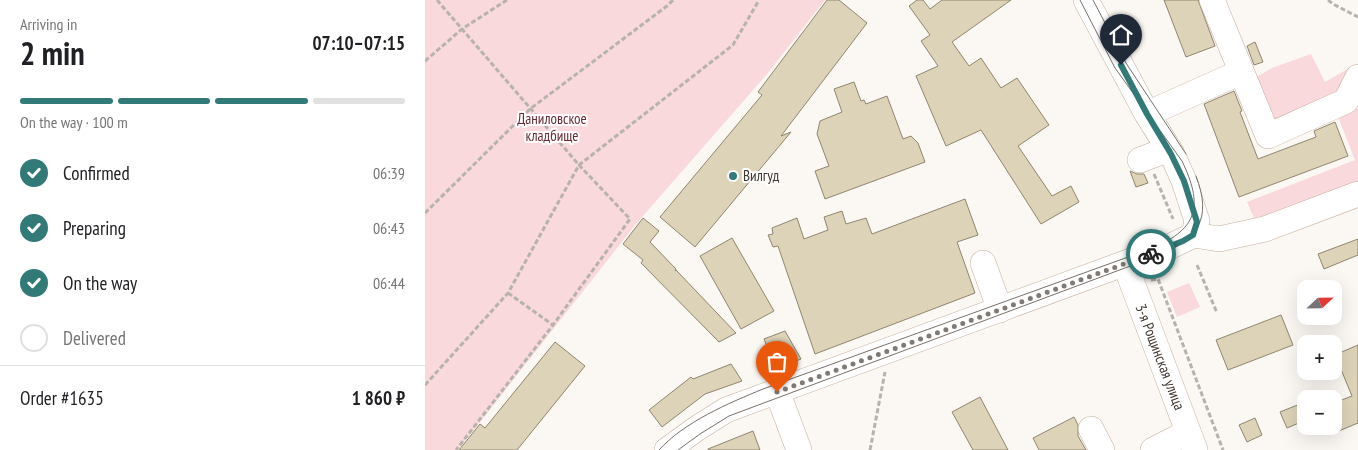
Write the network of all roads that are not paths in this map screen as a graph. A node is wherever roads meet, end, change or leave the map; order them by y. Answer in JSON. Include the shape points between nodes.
{"nodes":[{"id":1,"x":1086,"y":0,"type":"edge"},
{"id":2,"x":1212,"y":0,"type":"edge"},
{"id":3,"x":1241,"y":72,"type":"junction"},
{"id":4,"x":1358,"y":77,"type":"edge"},
{"id":5,"x":1147,"y":114,"type":"junction"},
{"id":6,"x":1358,"y":194,"type":"edge"},
{"id":7,"x":1184,"y":229,"type":"junction"},
{"id":8,"x":983,"y":263,"type":"dead end"},
{"id":9,"x":1125,"y":264,"type":"junction"},
{"id":10,"x":1000,"y":310,"type":"junction"},
{"id":11,"x":777,"y":392,"type":"junction"},
{"id":12,"x":1192,"y":441,"type":"edge"},
{"id":13,"x":667,"y":450,"type":"edge"},
{"id":14,"x":799,"y":450,"type":"edge"},
{"id":15,"x":1153,"y":450,"type":"edge"}],
"edges":[{"from":1,"to":5,"type":"street"},
{"from":2,"to":3,"type":"street"},
{"from":3,"to":4,"type":"street","via":[[1268,136],[1346,101]]},
{"from":3,"to":5,"type":"street"},
{"from":5,"to":7,"type":"street","via":[[1152,155],[1184,181],[1193,206],[1197,222]]},
{"from":6,"to":7,"type":"street","via":[[1265,229],[1219,239]]},
{"from":7,"to":9,"type":"street","via":[[1169,247]]},
{"from":8,"to":10,"type":"street"},
{"from":9,"to":10,"type":"street"},
{"from":9,"to":12,"type":"street","name":"3-я Рощинская улица"},
{"from":10,"to":11,"type":"street"},
{"from":11,"to":13,"type":"street","via":[[727,410]]},
{"from":11,"to":14,"type":"street"},
{"from":12,"to":15,"type":"street"}]}
